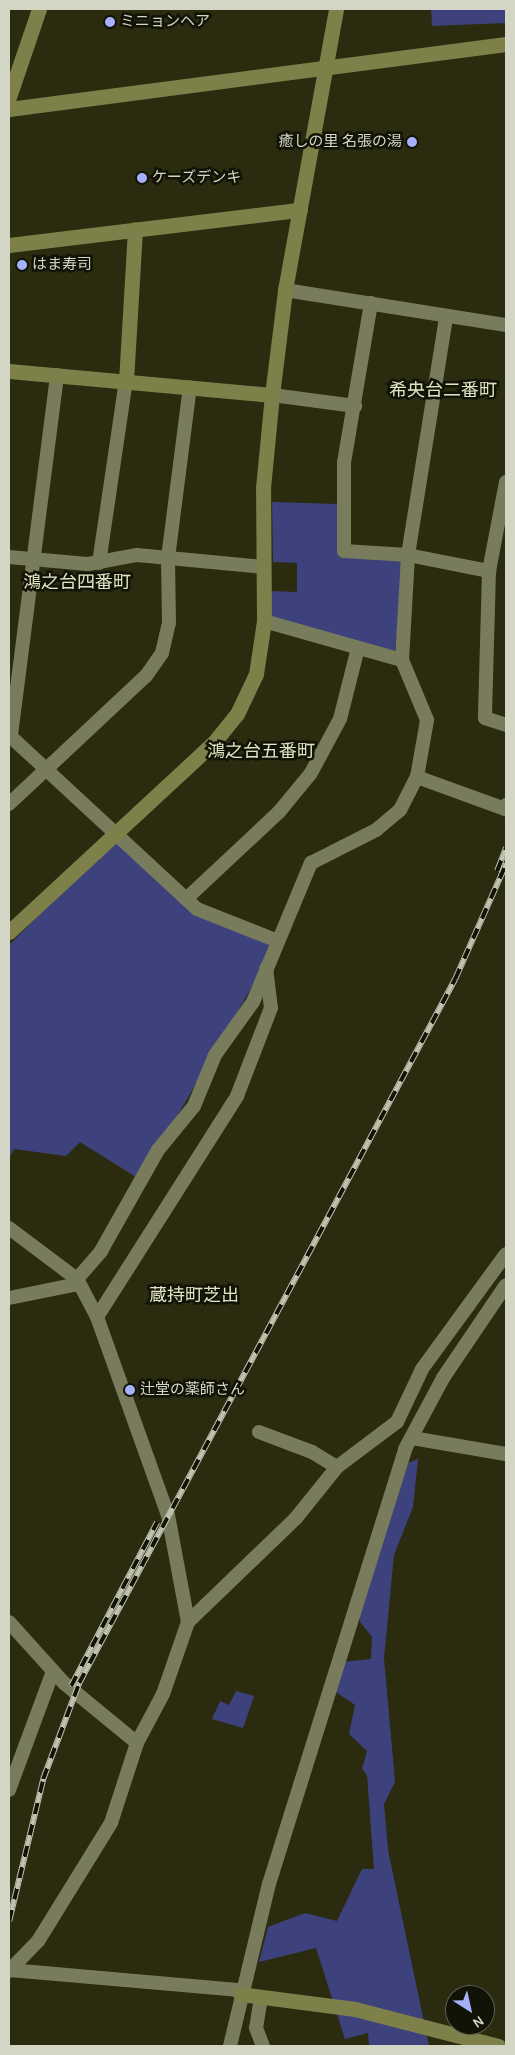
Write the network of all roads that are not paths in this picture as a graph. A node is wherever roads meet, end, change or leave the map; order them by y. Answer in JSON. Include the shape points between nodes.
{"nodes":[{"id":1,"x":38,"y":9,"type":"edge"},
{"id":2,"x":336,"y":9,"type":"edge"},
{"id":3,"x":506,"y":44,"type":"edge"},
{"id":4,"x":325,"y":64,"type":"junction"},
{"id":5,"x":9,"y":96,"type":"edge"},
{"id":6,"x":9,"y":109,"type":"edge"},
{"id":7,"x":300,"y":210,"type":"junction"},
{"id":8,"x":136,"y":229,"type":"junction"},
{"id":9,"x":9,"y":245,"type":"edge"},
{"id":10,"x":285,"y":290,"type":"junction"},
{"id":11,"x":371,"y":303,"type":"junction"},
{"id":12,"x":446,"y":317,"type":"junction"},
{"id":13,"x":506,"y":325,"type":"edge"},
{"id":14,"x":9,"y":371,"type":"edge"},
{"id":15,"x":58,"y":375,"type":"junction"},
{"id":16,"x":126,"y":381,"type":"junction"},
{"id":17,"x":190,"y":387,"type":"junction"},
{"id":18,"x":272,"y":395,"type":"junction"},
{"id":19,"x":355,"y":406,"type":"junction"},
{"id":20,"x":506,"y":482,"type":"edge"},
{"id":21,"x":408,"y":555,"type":"junction"},
{"id":22,"x":9,"y":557,"type":"edge"},
{"id":23,"x":168,"y":558,"type":"junction"},
{"id":24,"x":34,"y":559,"type":"junction"},
{"id":25,"x":99,"y":563,"type":"junction"},
{"id":26,"x":263,"y":567,"type":"junction"},
{"id":27,"x":489,"y":571,"type":"junction"},
{"id":28,"x":264,"y":621,"type":"junction"},
{"id":29,"x":358,"y":648,"type":"junction"},
{"id":30,"x":402,"y":660,"type":"junction"},
{"id":31,"x":506,"y":726,"type":"edge"},
{"id":32,"x":10,"y":735,"type":"edge"},
{"id":33,"x":46,"y":769,"type":"junction"},
{"id":34,"x":417,"y":777,"type":"junction"},
{"id":35,"x":9,"y":804,"type":"edge"},
{"id":36,"x":506,"y":804,"type":"edge"},
{"id":37,"x":114,"y":834,"type":"junction"},
{"id":38,"x":186,"y":899,"type":"junction"},
{"id":39,"x":9,"y":932,"type":"edge"},
{"id":40,"x":278,"y":941,"type":"junction"},
{"id":41,"x":266,"y":968,"type":"junction"},
{"id":42,"x":9,"y":1228,"type":"edge"},
{"id":43,"x":506,"y":1254,"type":"edge"},
{"id":44,"x":77,"y":1282,"type":"junction"},
{"id":45,"x":506,"y":1285,"type":"edge"},
{"id":46,"x":9,"y":1298,"type":"edge"},
{"id":47,"x":96,"y":1317,"type":"junction"},
{"id":48,"x":259,"y":1432,"type":"dead end"},
{"id":49,"x":412,"y":1438,"type":"junction"},
{"id":50,"x":506,"y":1454,"type":"edge"},
{"id":51,"x":337,"y":1467,"type":"junction"},
{"id":52,"x":9,"y":1622,"type":"edge"},
{"id":53,"x":188,"y":1622,"type":"junction"},
{"id":54,"x":53,"y":1671,"type":"junction"},
{"id":55,"x":137,"y":1743,"type":"junction"},
{"id":56,"x":9,"y":1790,"type":"edge"},
{"id":57,"x":9,"y":1970,"type":"edge"},
{"id":58,"x":240,"y":1992,"type":"junction"},
{"id":59,"x":261,"y":1997,"type":"junction"},
{"id":60,"x":230,"y":2046,"type":"edge"},
{"id":61,"x":263,"y":2046,"type":"edge"},
{"id":62,"x":498,"y":2046,"type":"edge"}],
"edges":[{"from":1,"to":5,"type":"street"},
{"from":2,"to":4,"type":"street"},
{"from":3,"to":4,"type":"street"},
{"from":4,"to":6,"type":"street"},
{"from":4,"to":7,"type":"street"},
{"from":7,"to":8,"type":"street"},
{"from":7,"to":10,"type":"street"},
{"from":8,"to":9,"type":"street"},
{"from":8,"to":16,"type":"street"},
{"from":10,"to":11,"type":"street"},
{"from":10,"to":18,"type":"street"},
{"from":11,"to":12,"type":"street"},
{"from":11,"to":19,"type":"street"},
{"from":12,"to":13,"type":"street"},
{"from":12,"to":21,"type":"street"},
{"from":14,"to":15,"type":"street"},
{"from":15,"to":16,"type":"street"},
{"from":15,"to":24,"type":"street"},
{"from":16,"to":17,"type":"street"},
{"from":16,"to":25,"type":"street"},
{"from":17,"to":18,"type":"street"},
{"from":17,"to":23,"type":"street"},
{"from":18,"to":19,"type":"street"},
{"from":18,"to":26,"type":"street","via":[[264,470]]},
{"from":19,"to":21,"type":"street","via":[[344,462],[344,551]]},
{"from":20,"to":27,"type":"street"},
{"from":21,"to":27,"type":"street"},
{"from":21,"to":30,"type":"street"},
{"from":22,"to":24,"type":"street"},
{"from":23,"to":25,"type":"street","via":[[137,555]]},
{"from":23,"to":26,"type":"street"},
{"from":23,"to":33,"type":"street","via":[[169,623],[158,661]]},
{"from":24,"to":25,"type":"street"},
{"from":24,"to":32,"type":"street"},
{"from":26,"to":28,"type":"street"},
{"from":27,"to":31,"type":"street","via":[[485,718]]},
{"from":28,"to":29,"type":"street"},
{"from":28,"to":37,"type":"street","via":[[256,674],[237,714],[198,758]]},
{"from":29,"to":30,"type":"street"},
{"from":29,"to":38,"type":"street","via":[[340,719],[311,773],[279,812]]},
{"from":30,"to":34,"type":"street","via":[[427,720]]},
{"from":32,"to":33,"type":"street"},
{"from":33,"to":35,"type":"street"},
{"from":33,"to":37,"type":"street"},
{"from":34,"to":36,"type":"street","via":[[505,809]]},
{"from":34,"to":40,"type":"street","via":[[400,810],[376,830],[311,863]]},
{"from":37,"to":38,"type":"street"},
{"from":37,"to":39,"type":"street"},
{"from":38,"to":40,"type":"street","via":[[209,914]]},
{"from":40,"to":41,"type":"street"},
{"from":41,"to":44,"type":"street","via":[[253,1002],[215,1054],[194,1106],[158,1150],[101,1251]]},
{"from":41,"to":47,"type":"street","via":[[271,1008],[237,1096]]},
{"from":42,"to":44,"type":"street"},
{"from":43,"to":51,"type":"street","via":[[422,1369],[397,1422]]},
{"from":44,"to":46,"type":"street"},
{"from":44,"to":47,"type":"street"},
{"from":45,"to":49,"type":"street","via":[[443,1378]]},
{"from":47,"to":53,"type":"street","via":[[168,1515]]},
{"from":48,"to":51,"type":"street","via":[[312,1452]]},
{"from":49,"to":50,"type":"street"},
{"from":49,"to":58,"type":"street","via":[[391,1489]]},
{"from":51,"to":53,"type":"street","via":[[296,1518]]},
{"from":52,"to":54,"type":"street"},
{"from":53,"to":55,"type":"street","via":[[163,1694]]},
{"from":54,"to":55,"type":"street"},
{"from":54,"to":56,"type":"street"},
{"from":55,"to":57,"type":"street","via":[[111,1823],[38,1941]]},
{"from":57,"to":58,"type":"street"},
{"from":58,"to":59,"type":"street"},
{"from":58,"to":60,"type":"street"},
{"from":59,"to":61,"type":"street","via":[[256,2028]]},
{"from":59,"to":62,"type":"street","via":[[354,2009]]}]}
